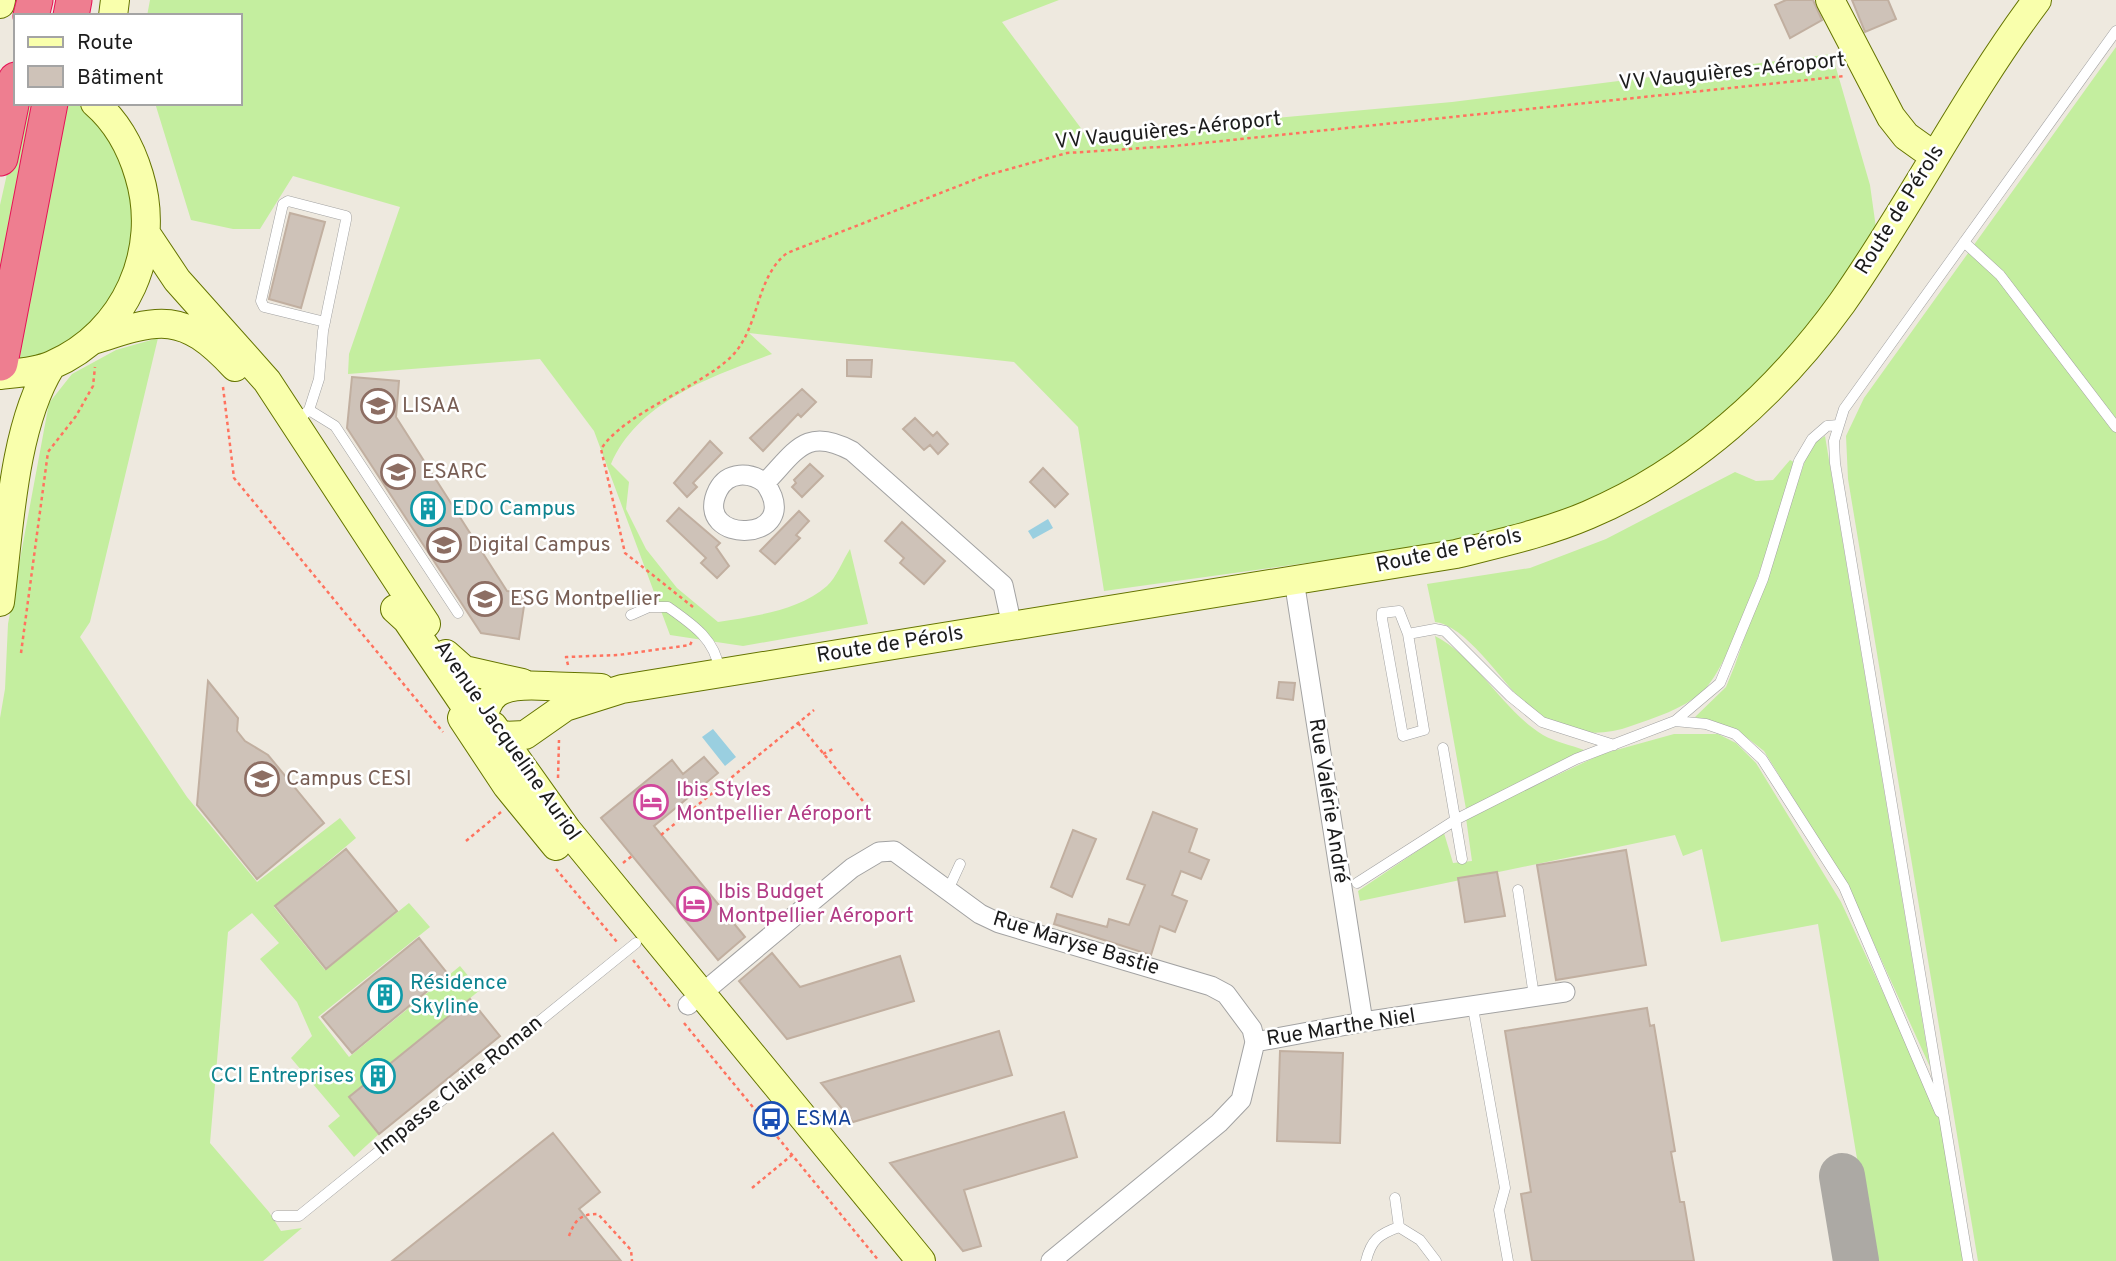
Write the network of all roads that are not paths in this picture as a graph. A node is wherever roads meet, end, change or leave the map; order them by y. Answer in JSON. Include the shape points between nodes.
{"nodes":[{"id":1,"x":1830,"y":0,"type":"edge"},
{"id":2,"x":2037,"y":0,"type":"edge"},
{"id":3,"x":2116,"y":31,"type":"edge"},
{"id":4,"x":11,"y":77,"type":"edge"},
{"id":5,"x":50,"y":105,"type":"edge"},
{"id":6,"x":97,"y":105,"type":"edge"},
{"id":7,"x":111,"y":105,"type":"edge"},
{"id":8,"x":124,"y":105,"type":"edge"},
{"id":9,"x":128,"y":144,"type":"junction"},
{"id":10,"x":1934,"y":156,"type":"junction"},
{"id":11,"x":0,"y":159,"type":"edge"},
{"id":12,"x":147,"y":235,"type":"junction"},
{"id":13,"x":1964,"y":242,"type":"junction"},
{"id":14,"x":325,"y":322,"type":"junction"},
{"id":15,"x":93,"y":340,"type":"junction"},
{"id":16,"x":3,"y":349,"type":"edge"},
{"id":17,"x":243,"y":353,"type":"junction"},
{"id":18,"x":51,"y":366,"type":"junction"},
{"id":19,"x":0,"y":375,"type":"edge"},
{"id":20,"x":302,"y":417,"type":"junction"},
{"id":21,"x":1838,"y":425,"type":"junction"},
{"id":22,"x":2116,"y":427,"type":"edge"},
{"id":23,"x":765,"y":483,"type":"dead end"},
{"id":24,"x":1294,"y":580,"type":"junction"},
{"id":25,"x":0,"y":602,"type":"edge"},
{"id":26,"x":458,"y":613,"type":"dead end"},
{"id":27,"x":631,"y":615,"type":"dead end"},
{"id":28,"x":1012,"y":626,"type":"junction"},
{"id":29,"x":1408,"y":634,"type":"junction"},
{"id":30,"x":446,"y":654,"type":"junction"},
{"id":31,"x":720,"y":673,"type":"junction"},
{"id":32,"x":522,"y":684,"type":"junction"},
{"id":33,"x":622,"y":689,"type":"junction"},
{"id":34,"x":1675,"y":721,"type":"junction"},
{"id":35,"x":535,"y":728,"type":"junction"},
{"id":36,"x":489,"y":736,"type":"junction"},
{"id":37,"x":1614,"y":745,"type":"junction"},
{"id":38,"x":1443,"y":748,"type":"dead end"},
{"id":39,"x":536,"y":787,"type":"junction"},
{"id":40,"x":1457,"y":819,"type":"junction"},
{"id":41,"x":1462,"y":859,"type":"dead end"},
{"id":42,"x":960,"y":864,"type":"dead end"},
{"id":43,"x":1357,"y":883,"type":"dead end"},
{"id":44,"x":948,"y":890,"type":"junction"},
{"id":45,"x":1518,"y":890,"type":"dead end"},
{"id":46,"x":631,"y":947,"type":"junction"},
{"id":47,"x":1565,"y":992,"type":"dead end"},
{"id":48,"x":1534,"y":996,"type":"junction"},
{"id":49,"x":694,"y":1000,"type":"junction"},
{"id":50,"x":1473,"y":1008,"type":"junction"},
{"id":51,"x":1363,"y":1022,"type":"junction"},
{"id":52,"x":1255,"y":1042,"type":"junction"},
{"id":53,"x":1947,"y":1129,"type":"junction"},
{"id":54,"x":1395,"y":1198,"type":"dead end"},
{"id":55,"x":277,"y":1216,"type":"dead end"},
{"id":56,"x":1399,"y":1227,"type":"junction"},
{"id":57,"x":899,"y":1261,"type":"edge"},
{"id":58,"x":921,"y":1261,"type":"edge"},
{"id":59,"x":1051,"y":1261,"type":"edge"},
{"id":60,"x":1366,"y":1261,"type":"edge"},
{"id":61,"x":1436,"y":1261,"type":"edge"},
{"id":62,"x":1508,"y":1261,"type":"edge"},
{"id":63,"x":1968,"y":1261,"type":"edge"}],
"edges":[{"from":1,"to":10,"type":"main road","via":[[1896,124]]},
{"from":2,"to":10,"type":"main road","name":"Route de Pérols"},
{"from":3,"to":13,"type":"lane"},
{"from":4,"to":11,"type":"highway"},
{"from":5,"to":16,"type":"highway"},
{"from":6,"to":9,"type":"main road"},
{"from":7,"to":9,"type":"main road"},
{"from":8,"to":17,"type":"main road","via":[[152,182],[162,245]]},
{"from":9,"to":12,"type":"main road","via":[[144,191]]},
{"from":10,"to":24,"type":"main road","name":"Route de Pérols","via":[[1842,303],[1809,344],[1749,409],[1694,454],[1588,515],[1515,540]]},
{"from":12,"to":15,"type":"main road","via":[[136,282]]},
{"from":12,"to":17,"type":"main road","name":"Avenue Jacqueline Auriol","via":[[172,274]]},
{"from":13,"to":21,"type":"lane","via":[[1844,409]]},
{"from":13,"to":22,"type":"lane","via":[[2000,275]]},
{"from":14,"to":14,"type":"lane","via":[[346,216],[288,201],[283,204],[261,301],[264,307]]},
{"from":14,"to":20,"type":"lane","via":[[319,379]]},
{"from":15,"to":18,"type":"main road"},
{"from":15,"to":36,"type":"main road","via":[[145,323],[178,324],[226,357],[256,389],[395,609]]},
{"from":17,"to":20,"type":"main road","name":"Avenue Jacqueline Auriol"},
{"from":18,"to":19,"type":"main road"},
{"from":18,"to":25,"type":"main road","via":[[27,422]]},
{"from":20,"to":26,"type":"lane","via":[[335,426]]},
{"from":20,"to":30,"type":"main road","name":"Avenue Jacqueline Auriol"},
{"from":21,"to":34,"type":"lane","via":[[1827,426],[1812,439],[1799,461],[1763,579],[1720,683]]},
{"from":21,"to":53,"type":"lane","via":[[1835,463]]},
{"from":23,"to":28,"type":"street","via":[[806,443],[819,438],[835,441],[1003,585]]},
{"from":24,"to":28,"type":"main road","name":"Route de Pérols"},
{"from":24,"to":51,"type":"street","name":"Rue Valérie André"},
{"from":27,"to":31,"type":"lane","via":[[649,607],[668,607],[713,645]]},
{"from":28,"to":31,"type":"main road","name":"Route de Pérols"},
{"from":29,"to":29,"type":"lane","via":[[1424,730],[1403,736],[1382,613],[1401,612]]},
{"from":29,"to":37,"type":"lane","via":[[1446,631],[1542,722]]},
{"from":30,"to":32,"type":"main road","name":"Route de Pérols","via":[[464,670]]},
{"from":30,"to":36,"type":"main road","name":"Avenue Jacqueline Auriol"},
{"from":31,"to":33,"type":"main road","name":"Route de Pérols"},
{"from":32,"to":33,"type":"main road","name":"Route de Pérols"},
{"from":32,"to":35,"type":"main road","via":[[540,703]]},
{"from":32,"to":36,"type":"main road","via":[[495,694]]},
{"from":33,"to":35,"type":"main road","name":"Route de Pérols","via":[[565,707]]},
{"from":34,"to":37,"type":"lane"},
{"from":34,"to":53,"type":"lane","via":[[1706,724],[1735,734],[1762,759],[1844,887]]},
{"from":35,"to":36,"type":"main road","via":[[519,736]]},
{"from":35,"to":39,"type":"main road","via":[[529,759]]},
{"from":36,"to":39,"type":"main road","name":"Avenue Jacqueline Auriol"},
{"from":36,"to":46,"type":"main road","name":"Avenue Jacqueline Auriol"},
{"from":37,"to":40,"type":"lane"},
{"from":38,"to":40,"type":"lane"},
{"from":39,"to":49,"type":"main road","name":"Avenue Jacqueline Auriol"},
{"from":40,"to":41,"type":"lane"},
{"from":40,"to":43,"type":"lane"},
{"from":42,"to":44,"type":"lane"},
{"from":44,"to":49,"type":"street","name":"Rue Maryse Bastie","via":[[894,850],[879,852],[852,867]]},
{"from":44,"to":52,"type":"street","name":"Rue Maryse Bastie","via":[[999,923],[1221,990],[1243,1017]]},
{"from":45,"to":48,"type":"lane"},
{"from":46,"to":49,"type":"main road","name":"Avenue Jacqueline Auriol"},
{"from":46,"to":55,"type":"lane","name":"Impasse Claire Roman","via":[[299,1216]]},
{"from":47,"to":48,"type":"street","name":"Rue Marthe Niel"},
{"from":48,"to":50,"type":"street","name":"Rue Marthe Niel"},
{"from":49,"to":57,"type":"main road","name":"Avenue Jacqueline Auriol","via":[[800,1156]]},
{"from":49,"to":58,"type":"main road","name":"Avenue Jacqueline Auriol"},
{"from":50,"to":51,"type":"street","name":"Rue Marthe Niel"},
{"from":50,"to":62,"type":"lane","via":[[1505,1188],[1499,1210]]},
{"from":51,"to":52,"type":"street","name":"Rue Marthe Niel"},
{"from":52,"to":59,"type":"street","name":"Rue Marthe Niel","via":[[1237,1105]]},
{"from":53,"to":63,"type":"lane"},
{"from":54,"to":56,"type":"lane"},
{"from":56,"to":60,"type":"lane","via":[[1379,1234]]},
{"from":56,"to":61,"type":"lane","via":[[1420,1240]]}]}
